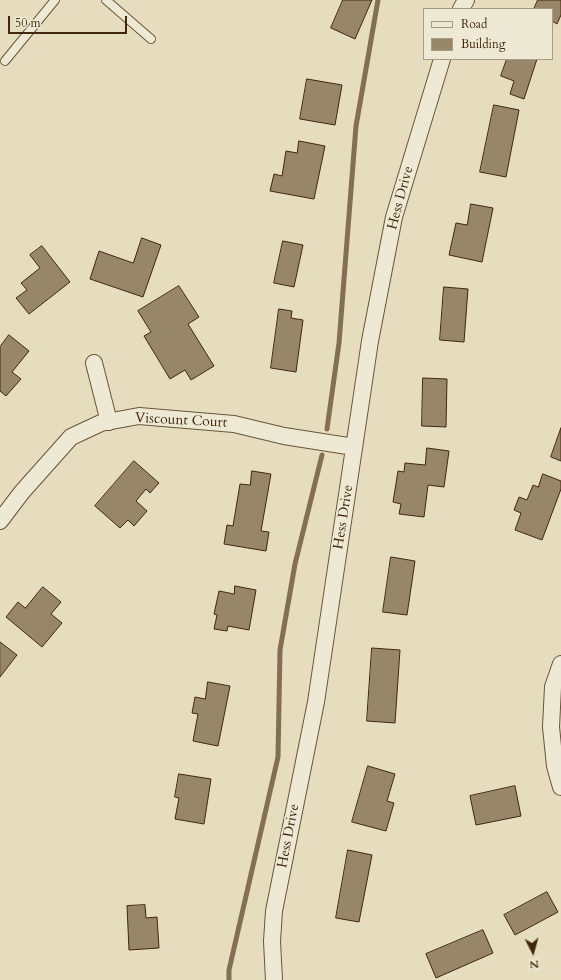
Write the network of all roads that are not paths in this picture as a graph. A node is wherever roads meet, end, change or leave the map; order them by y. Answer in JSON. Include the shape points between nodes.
{"nodes":[{"id":1,"x":56,"y":0,"type":"edge"},
{"id":2,"x":106,"y":0,"type":"edge"},
{"id":3,"x":151,"y":39,"type":"dead end"},
{"id":4,"x":442,"y":60,"type":"edge"},
{"id":5,"x":5,"y":61,"type":"dead end"},
{"id":6,"x":94,"y":363,"type":"dead end"},
{"id":7,"x":109,"y":422,"type":"junction"},
{"id":8,"x":354,"y":446,"type":"junction"},
{"id":9,"x":0,"y":521,"type":"edge"},
{"id":10,"x":561,"y":664,"type":"edge"},
{"id":11,"x":561,"y":787,"type":"edge"},
{"id":12,"x":274,"y":980,"type":"edge"}],
"edges":[{"from":1,"to":5,"type":"lane"},
{"from":2,"to":3,"type":"lane"},
{"from":4,"to":8,"type":"street","name":"Hess Drive","via":[[394,217],[370,341]]},
{"from":6,"to":7,"type":"street"},
{"from":7,"to":8,"type":"street","name":"Viscount Court","via":[[139,416],[234,424],[284,436]]},
{"from":7,"to":9,"type":"street","name":"Viscount Court","via":[[71,437]]},
{"from":8,"to":12,"type":"street","name":"Hess Drive","via":[[316,702],[274,912]]},
{"from":10,"to":11,"type":"street","via":[[553,687],[551,727],[555,766]]}]}
